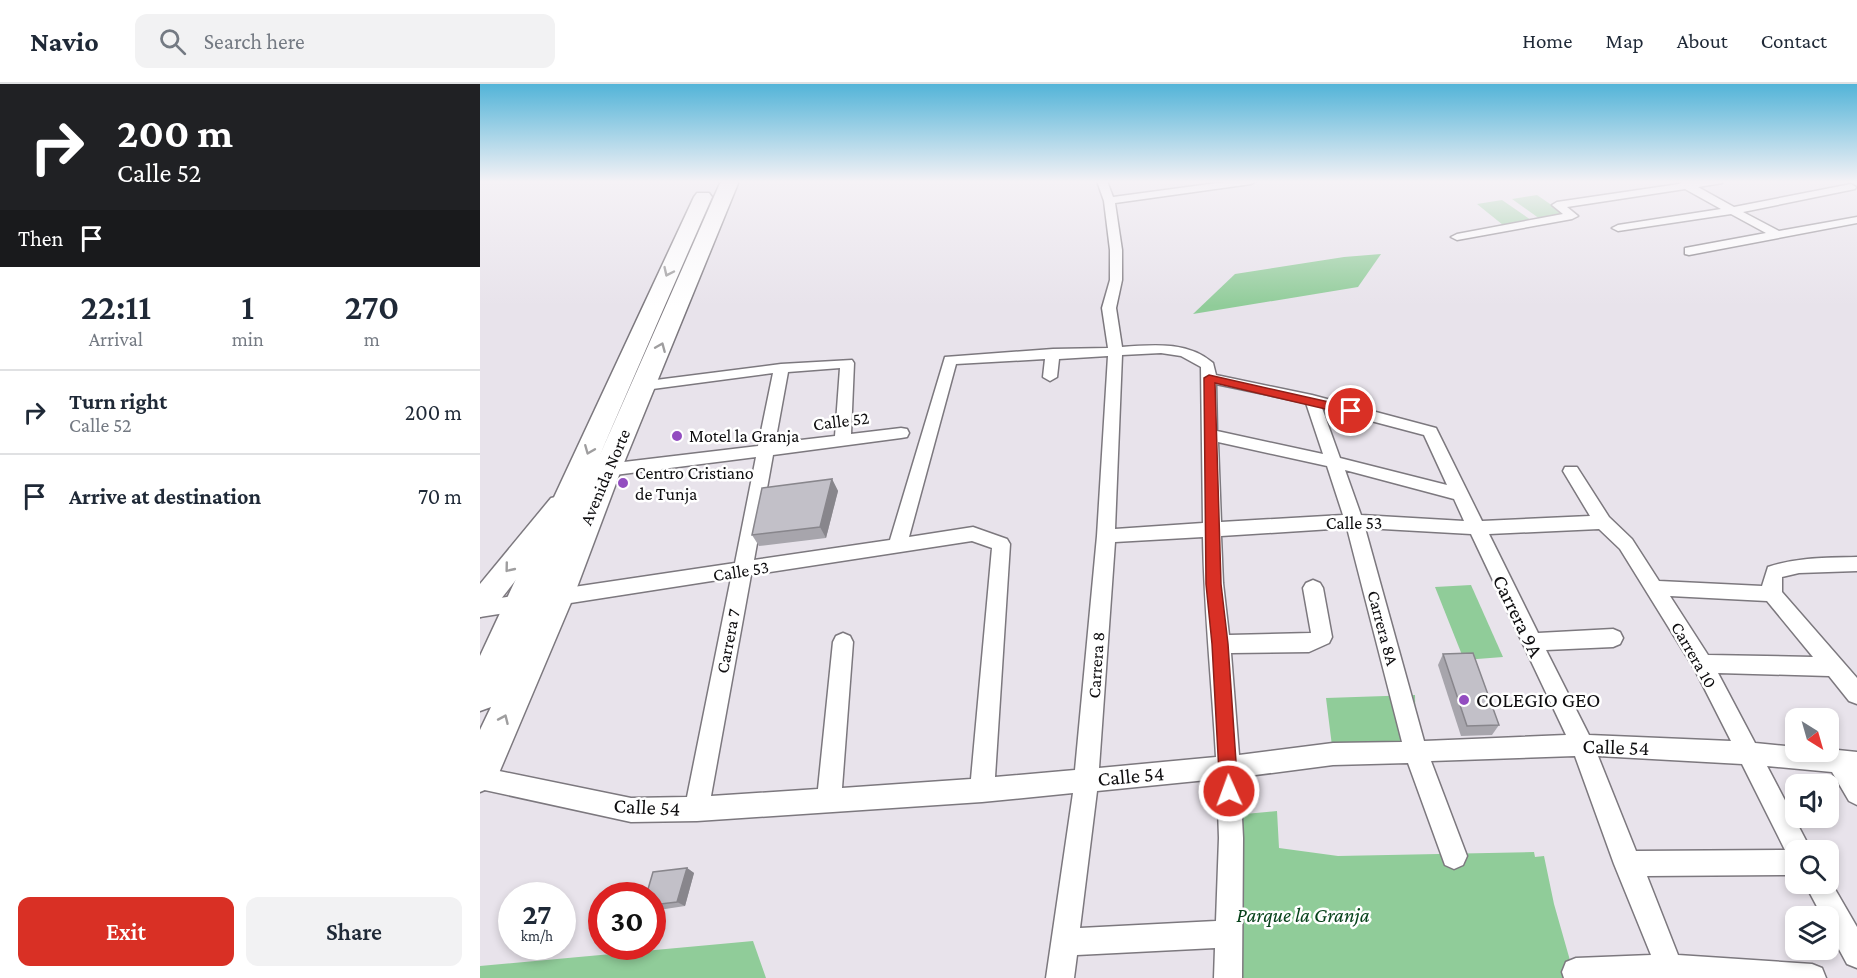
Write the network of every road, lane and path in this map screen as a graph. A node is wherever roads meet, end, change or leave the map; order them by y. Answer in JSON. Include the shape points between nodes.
{"nodes":[{"id":1,"x":692,"y":223,"type":"edge"},
{"id":2,"x":713,"y":223,"type":"edge"},
{"id":3,"x":1112,"y":223,"type":"edge"},
{"id":4,"x":1535,"y":223,"type":"edge"},
{"id":5,"x":1652,"y":223,"type":"edge"},
{"id":6,"x":1756,"y":223,"type":"edge"},
{"id":7,"x":1841,"y":223,"type":"edge"},
{"id":8,"x":1618,"y":228,"type":"dead end"},
{"id":9,"x":1776,"y":234,"type":"junction"},
{"id":10,"x":1457,"y":237,"type":"dead end"},
{"id":11,"x":1689,"y":251,"type":"dead end"},
{"id":12,"x":1115,"y":350,"type":"junction"},
{"id":13,"x":1053,"y":353,"type":"junction"},
{"id":14,"x":781,"y":368,"type":"junction"},
{"id":15,"x":1050,"y":376,"type":"dead end"},
{"id":16,"x":1209,"y":378,"type":"junction"},
{"id":17,"x":645,"y":385,"type":"junction"},
{"id":18,"x":1312,"y":400,"type":"junction"},
{"id":19,"x":901,"y":433,"type":"dead end"},
{"id":20,"x":1210,"y":435,"type":"junction"},
{"id":21,"x":843,"y":440,"type":"junction"},
{"id":22,"x":764,"y":451,"type":"junction"},
{"id":23,"x":1334,"y":462,"type":"junction"},
{"id":24,"x":607,"y":470,"type":"junction"},
{"id":25,"x":1571,"y":471,"type":"dead end"},
{"id":26,"x":572,"y":490,"type":"junction"},
{"id":27,"x":1459,"y":494,"type":"junction"},
{"id":28,"x":1354,"y":521,"type":"junction"},
{"id":29,"x":1603,"y":522,"type":"junction"},
{"id":30,"x":1476,"y":528,"type":"junction"},
{"id":31,"x":1213,"y":530,"type":"junction"},
{"id":32,"x":1106,"y":536,"type":"junction"},
{"id":33,"x":897,"y":546,"type":"junction"},
{"id":34,"x":1857,"y":564,"type":"edge"},
{"id":35,"x":741,"y":571,"type":"junction"},
{"id":36,"x":1313,"y":588,"type":"dead end"},
{"id":37,"x":1654,"y":588,"type":"junction"},
{"id":38,"x":1772,"y":594,"type":"junction"},
{"id":39,"x":557,"y":598,"type":"junction"},
{"id":40,"x":521,"y":604,"type":"junction"},
{"id":41,"x":480,"y":607,"type":"edge"},
{"id":42,"x":1613,"y":638,"type":"dead end"},
{"id":43,"x":843,"y":642,"type":"dead end"},
{"id":44,"x":1532,"y":642,"type":"junction"},
{"id":45,"x":1220,"y":644,"type":"junction"},
{"id":46,"x":487,"y":659,"type":"edge"},
{"id":47,"x":1702,"y":664,"type":"junction"},
{"id":48,"x":1833,"y":667,"type":"junction"},
{"id":49,"x":1857,"y":694,"type":"edge"},
{"id":50,"x":480,"y":695,"type":"edge"},
{"id":51,"x":1582,"y":746,"type":"junction"},
{"id":52,"x":1416,"y":752,"type":"junction"},
{"id":53,"x":1747,"y":753,"type":"junction"},
{"id":54,"x":1848,"y":762,"type":"edge"},
{"id":55,"x":1228,"y":767,"type":"junction"},
{"id":56,"x":480,"y":773,"type":"edge"},
{"id":57,"x":480,"y":778,"type":"edge"},
{"id":58,"x":1086,"y":781,"type":"junction"},
{"id":59,"x":982,"y":790,"type":"junction"},
{"id":60,"x":1857,"y":793,"type":"edge"},
{"id":61,"x":829,"y":800,"type":"junction"},
{"id":62,"x":697,"y":808,"type":"junction"},
{"id":63,"x":1794,"y":840,"type":"edge"},
{"id":64,"x":1454,"y":856,"type":"dead end"},
{"id":65,"x":1785,"y":862,"type":"edge"},
{"id":66,"x":1627,"y":864,"type":"junction"},
{"id":67,"x":1824,"y":894,"type":"edge"},
{"id":68,"x":1228,"y":934,"type":"junction"},
{"id":69,"x":1066,"y":942,"type":"junction"},
{"id":70,"x":1857,"y":954,"type":"edge"},
{"id":71,"x":1670,"y":968,"type":"junction"},
{"id":72,"x":1577,"y":975,"type":"edge"},
{"id":73,"x":1725,"y":976,"type":"edge"},
{"id":74,"x":1060,"y":978,"type":"edge"},
{"id":75,"x":1228,"y":978,"type":"edge"},
{"id":76,"x":1812,"y":978,"type":"edge"}],
"edges":[{"from":1,"to":26,"type":"main road","name":"Avenida Norte","one_way":true},
{"from":17,"to":2,"type":"main road","name":"Avenida Norte","one_way":true},
{"from":3,"to":12,"type":"street","name":"Carrera 8","via":[[1116,280],[1109,308]]},
{"from":4,"to":10,"type":"street"},
{"from":5,"to":8,"type":"street"},
{"from":6,"to":9,"type":"street"},
{"from":7,"to":9,"type":"street"},
{"from":9,"to":11,"type":"street"},
{"from":12,"to":13,"type":"street"},
{"from":12,"to":16,"type":"street","via":[[1178,350],[1208,366]]},
{"from":12,"to":32,"type":"street","name":"Carrera 8"},
{"from":13,"to":15,"type":"street"},
{"from":13,"to":33,"type":"street","via":[[950,360]]},
{"from":14,"to":17,"type":"street"},
{"from":14,"to":21,"type":"street","via":[[848,363]]},
{"from":14,"to":22,"type":"street","name":"Carrera 7"},
{"from":16,"to":18,"type":"street"},
{"from":16,"to":20,"type":"street"},
{"from":17,"to":24,"type":"main road","name":"Avenida Norte"},
{"from":18,"to":23,"type":"street","name":"Carrera 8A"},
{"from":18,"to":27,"type":"street","name":"Carrera 9A","via":[[1430,432]]},
{"from":19,"to":21,"type":"street","name":"Calle 52"},
{"from":20,"to":23,"type":"street"},
{"from":20,"to":31,"type":"street"},
{"from":21,"to":22,"type":"street","name":"Calle 52"},
{"from":22,"to":24,"type":"street","name":"Calle 52"},
{"from":22,"to":35,"type":"street","name":"Carrera 7"},
{"from":23,"to":27,"type":"street"},
{"from":23,"to":28,"type":"street","name":"Carrera 8A"},
{"from":24,"to":39,"type":"main road","name":"Avenida Norte"},
{"from":25,"to":29,"type":"street","name":"Carrera 10"},
{"from":26,"to":40,"type":"main road","name":"Avenida Norte"},
{"from":26,"to":41,"type":"street","one_way":true},
{"from":27,"to":30,"type":"street","name":"Carrera 9A"},
{"from":28,"to":30,"type":"street","name":"Calle 53"},
{"from":28,"to":31,"type":"street","name":"Calle 53"},
{"from":28,"to":52,"type":"street","name":"Carrera 8A"},
{"from":29,"to":30,"type":"street","name":"Calle 53"},
{"from":29,"to":37,"type":"street","name":"Carrera 10","via":[[1621,537]]},
{"from":30,"to":44,"type":"street","name":"Carrera 9A"},
{"from":31,"to":32,"type":"street","name":"Calle 53"},
{"from":31,"to":45,"type":"street","via":[[1213,584]]},
{"from":32,"to":58,"type":"street","name":"Carrera 8"},
{"from":33,"to":35,"type":"street","name":"Calle 53"},
{"from":33,"to":59,"type":"street","name":"Calle 53","via":[[974,534],[1001,544]]},
{"from":34,"to":38,"type":"street","via":[[1799,566],[1776,572]]},
{"from":35,"to":39,"type":"street","name":"Calle 53"},
{"from":35,"to":62,"type":"street","name":"Carrera 7"},
{"from":36,"to":45,"type":"street","via":[[1322,637],[1309,643]]},
{"from":37,"to":38,"type":"street"},
{"from":37,"to":47,"type":"street","name":"Carrera 10"},
{"from":38,"to":48,"type":"street"},
{"from":39,"to":40,"type":"street","name":"Calle 53"},
{"from":56,"to":39,"type":"main road","name":"Avenida Norte","one_way":true},
{"from":40,"to":41,"type":"street","name":"Calle 53"},
{"from":40,"to":46,"type":"main road","name":"Avenida Norte"},
{"from":42,"to":44,"type":"street"},
{"from":43,"to":61,"type":"street"},
{"from":44,"to":51,"type":"street","name":"Carrera 9A"},
{"from":45,"to":55,"type":"street"},
{"from":46,"to":50,"type":"main road","name":"Avenida Norte"},
{"from":47,"to":48,"type":"street"},
{"from":47,"to":53,"type":"street","name":"Carrera 10"},
{"from":48,"to":49,"type":"street"},
{"from":51,"to":52,"type":"street","name":"Calle 54"},
{"from":51,"to":53,"type":"street","name":"Calle 54"},
{"from":51,"to":66,"type":"street","name":"Carrera 9A"},
{"from":52,"to":55,"type":"street","name":"Calle 54","via":[[1333,754]]},
{"from":52,"to":64,"type":"street","name":"Carrera 8A"},
{"from":53,"to":54,"type":"street","name":"Calle 54"},
{"from":53,"to":63,"type":"street","name":"Carrera 10"},
{"from":54,"to":60,"type":"street"},
{"from":55,"to":58,"type":"street","name":"Calle 54"},
{"from":55,"to":68,"type":"street"},
{"from":57,"to":62,"type":"street","name":"Calle 54","via":[[631,810]]},
{"from":58,"to":59,"type":"street","name":"Calle 54"},
{"from":58,"to":69,"type":"street","name":"Carrera 8"},
{"from":59,"to":61,"type":"street","name":"Calle 54"},
{"from":61,"to":62,"type":"street","name":"Calle 54"},
{"from":65,"to":66,"type":"street"},
{"from":66,"to":71,"type":"street","name":"Carrera 9A"},
{"from":67,"to":70,"type":"street"},
{"from":68,"to":69,"type":"street"},
{"from":68,"to":75,"type":"street"},
{"from":69,"to":74,"type":"street","name":"Carrera 8"},
{"from":71,"to":72,"type":"street"},
{"from":71,"to":73,"type":"street"},
{"from":73,"to":76,"type":"street"}]}
